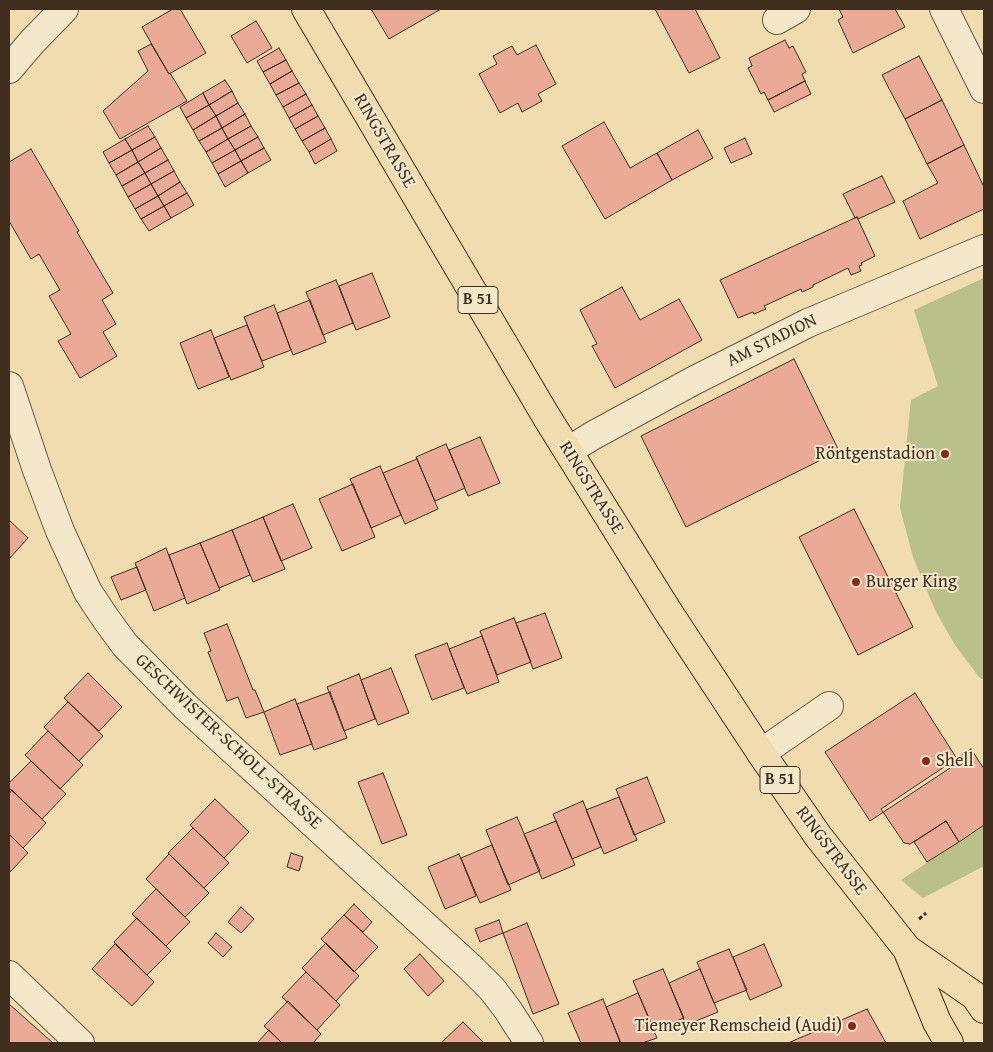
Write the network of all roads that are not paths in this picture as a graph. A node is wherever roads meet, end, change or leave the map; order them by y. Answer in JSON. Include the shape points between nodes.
{"nodes":[{"id":1,"x":64,"y":9,"type":"edge"},
{"id":2,"x":306,"y":9,"type":"edge"},
{"id":3,"x":944,"y":9,"type":"edge"},
{"id":4,"x":9,"y":69,"type":"edge"},
{"id":5,"x":984,"y":89,"type":"edge"},
{"id":6,"x":984,"y":249,"type":"edge"},
{"id":7,"x":9,"y":386,"type":"edge"},
{"id":8,"x":568,"y":451,"type":"junction"},
{"id":9,"x":829,"y":706,"type":"dead end"},
{"id":10,"x":761,"y":753,"type":"junction"},
{"id":11,"x":907,"y":949,"type":"junction"},
{"id":12,"x":9,"y":974,"type":"edge"},
{"id":13,"x":984,"y":1009,"type":"edge"},
{"id":14,"x":80,"y":1043,"type":"edge"},
{"id":15,"x":529,"y":1043,"type":"edge"},
{"id":16,"x":949,"y":1043,"type":"edge"}],
"edges":[{"from":1,"to":4,"type":"street"},
{"from":2,"to":8,"type":"main road","name":"RINGSTRASSE","number":"B 51"},
{"from":3,"to":5,"type":"street"},
{"from":6,"to":8,"type":"street","name":"AM STADION","via":[[808,323]]},
{"from":7,"to":15,"type":"street","name":"GESCHWISTER-SCHOLL-STRASSE","via":[[60,531],[88,592],[125,645],[186,707],[470,966],[492,989]]},
{"from":8,"to":10,"type":"main road","name":"RINGSTRASSE","number":"B 51"},
{"from":9,"to":10,"type":"street"},
{"from":10,"to":11,"type":"main road","name":"RINGSTRASSE","number":"B 51","via":[[818,836]]},
{"from":11,"to":13,"type":"main road","name":"RINGSTRASSE","number":"B 51","via":[[976,996]]},
{"from":11,"to":16,"type":"main road","name":"RINGSTRASSE","number":"B 51"},
{"from":12,"to":14,"type":"street"}]}
